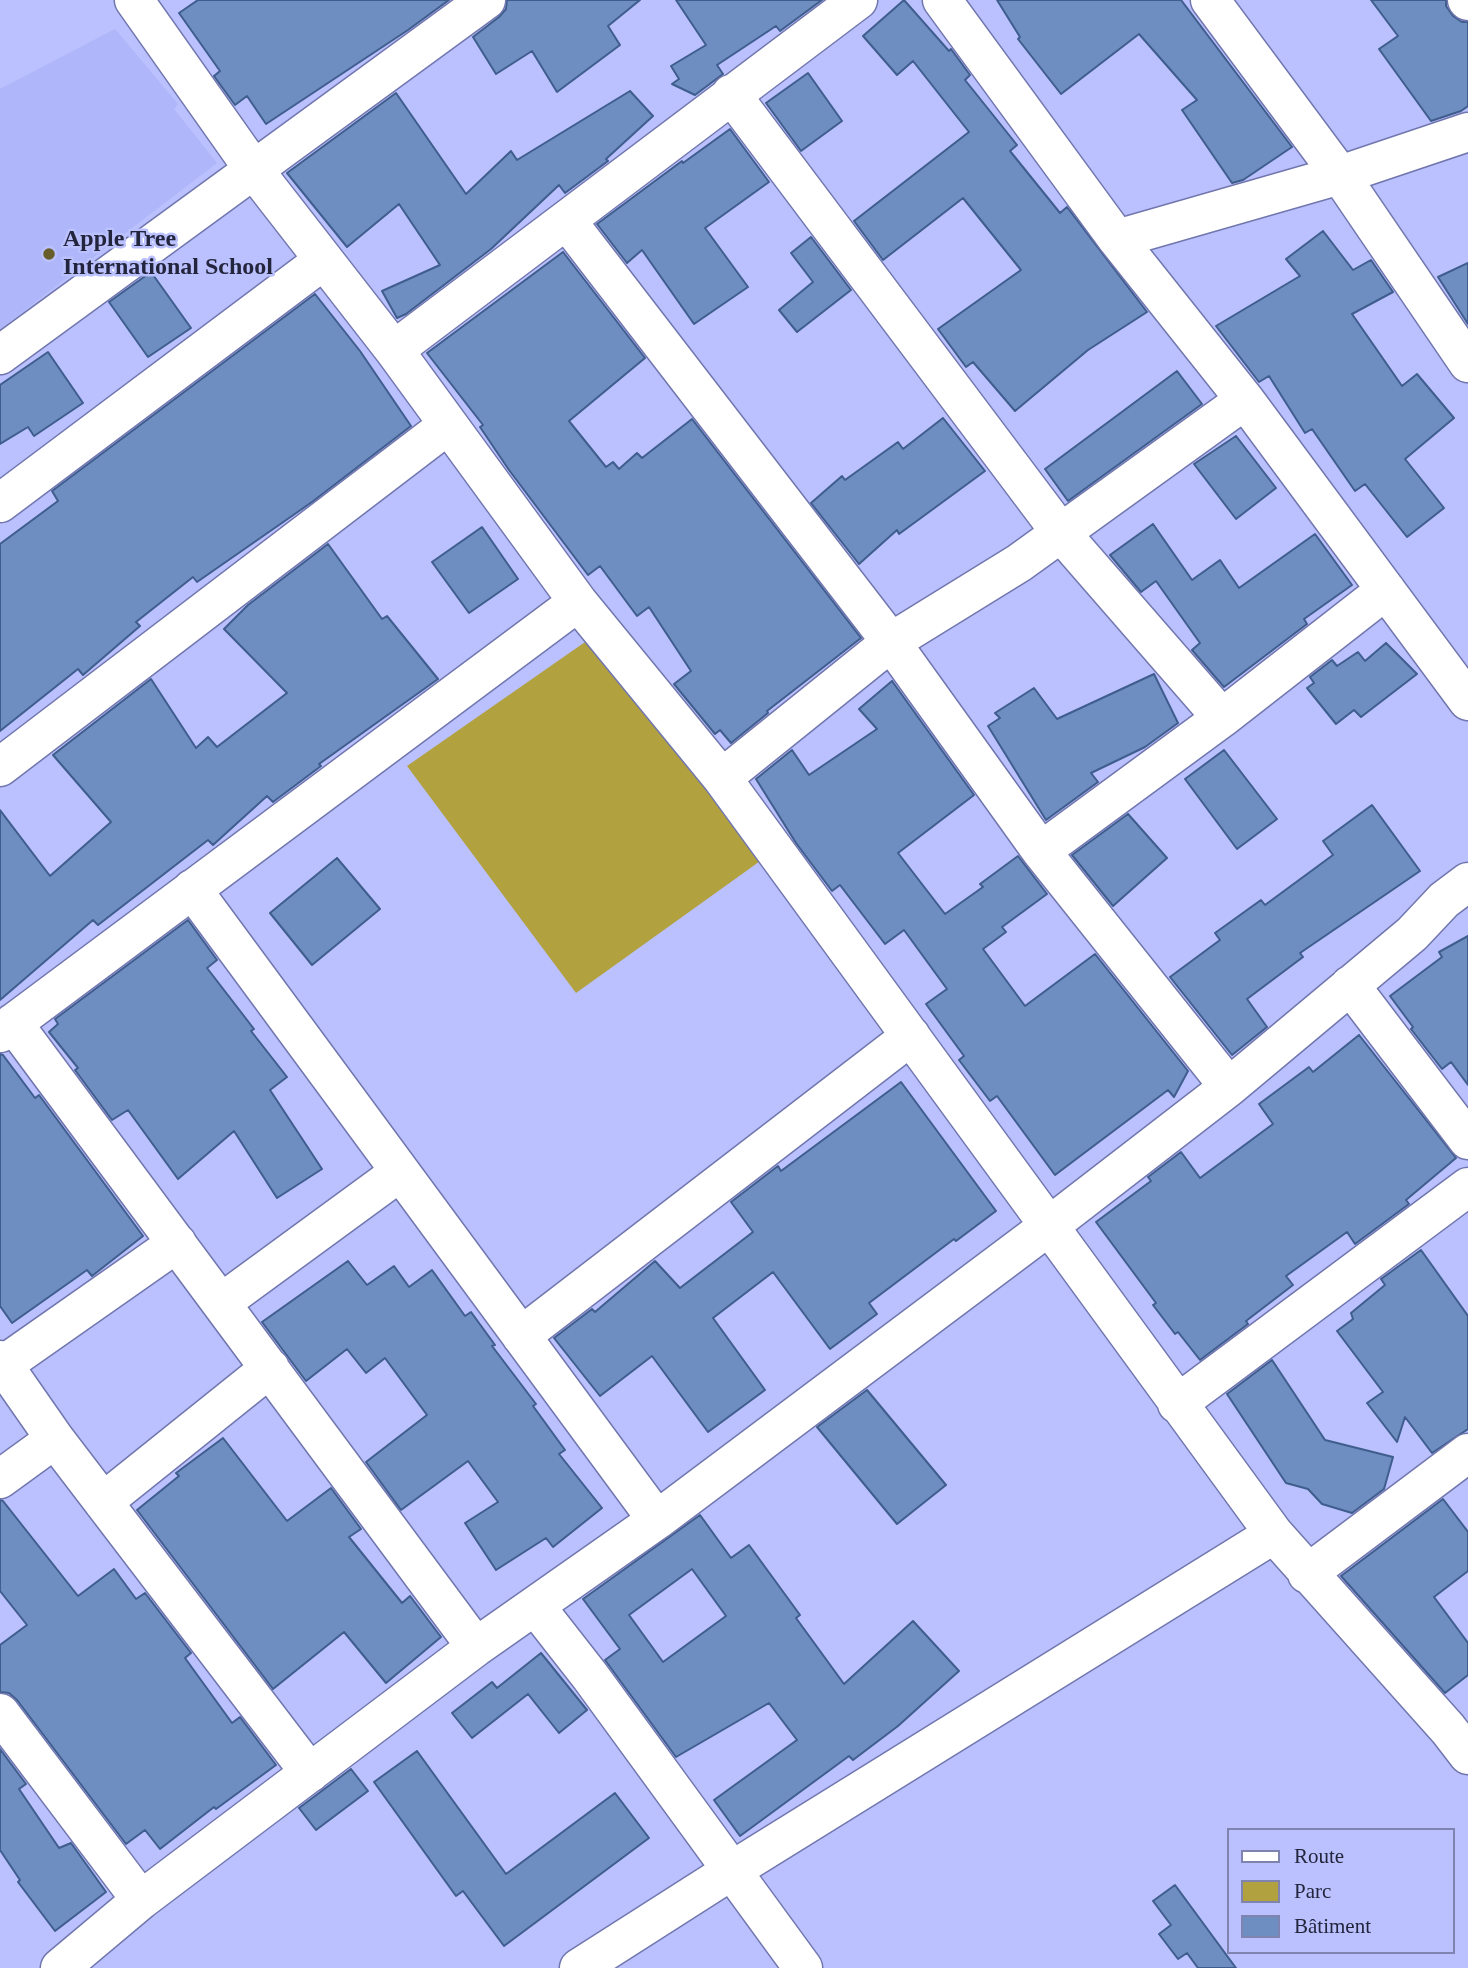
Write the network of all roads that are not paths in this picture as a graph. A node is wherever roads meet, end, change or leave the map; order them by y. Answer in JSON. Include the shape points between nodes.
{"nodes":[{"id":1,"x":134,"y":0,"type":"edge"},
{"id":2,"x":486,"y":0,"type":"edge"},
{"id":3,"x":858,"y":0,"type":"edge"},
{"id":4,"x":942,"y":0,"type":"edge"},
{"id":5,"x":1210,"y":0,"type":"edge"},
{"id":6,"x":731,"y":94,"type":"junction"},
{"id":7,"x":1468,"y":132,"type":"edge"},
{"id":8,"x":254,"y":170,"type":"junction"},
{"id":9,"x":1340,"y":174,"type":"junction"},
{"id":10,"x":567,"y":221,"type":"junction"},
{"id":11,"x":1117,"y":239,"type":"junction"},
{"id":12,"x":324,"y":260,"type":"junction"},
{"id":13,"x":394,"y":351,"type":"junction"},
{"id":14,"x":0,"y":355,"type":"edge"},
{"id":15,"x":1468,"y":363,"type":"edge"},
{"id":16,"x":1245,"y":400,"type":"junction"},
{"id":17,"x":448,"y":425,"type":"junction"},
{"id":18,"x":0,"y":503,"type":"edge"},
{"id":19,"x":1060,"y":533,"type":"junction"},
{"id":20,"x":1386,"y":590,"type":"junction"},
{"id":21,"x":578,"y":602,"type":"junction"},
{"id":22,"x":891,"y":642,"type":"junction"},
{"id":23,"x":1468,"y":701,"type":"edge"},
{"id":24,"x":1222,"y":718,"type":"junction"},
{"id":25,"x":0,"y":767,"type":"edge"},
{"id":26,"x":722,"y":778,"type":"junction"},
{"id":27,"x":1041,"y":850,"type":"junction"},
{"id":28,"x":1468,"y":882,"type":"edge"},
{"id":29,"x":192,"y":889,"type":"junction"},
{"id":30,"x":1350,"y":985,"type":"junction"},
{"id":31,"x":7,"y":1028,"type":"edge"},
{"id":32,"x":911,"y":1036,"type":"junction"},
{"id":33,"x":1229,"y":1087,"type":"junction"},
{"id":34,"x":1468,"y":1140,"type":"edge"},
{"id":35,"x":400,"y":1172,"type":"junction"},
{"id":36,"x":1468,"y":1187,"type":"edge"},
{"id":37,"x":1049,"y":1227,"type":"junction"},
{"id":38,"x":177,"y":1243,"type":"junction"},
{"id":39,"x":221,"y":1303,"type":"junction"},
{"id":40,"x":521,"y":1336,"type":"junction"},
{"id":41,"x":1,"y":1363,"type":"edge"},
{"id":42,"x":270,"y":1368,"type":"junction"},
{"id":43,"x":1177,"y":1404,"type":"junction"},
{"id":44,"x":55,"y":1439,"type":"junction"},
{"id":45,"x":1468,"y":1453,"type":"edge"},
{"id":46,"x":0,"y":1479,"type":"edge"},
{"id":47,"x":103,"y":1502,"type":"junction"},
{"id":48,"x":657,"y":1520,"type":"junction"},
{"id":49,"x":1274,"y":1535,"type":"junction"},
{"id":50,"x":1307,"y":1574,"type":"junction"},
{"id":51,"x":536,"y":1607,"type":"junction"},
{"id":52,"x":476,"y":1647,"type":"junction"},
{"id":53,"x":0,"y":1713,"type":"edge"},
{"id":54,"x":1461,"y":1732,"type":"edge"},
{"id":55,"x":310,"y":1773,"type":"junction"},
{"id":56,"x":730,"y":1871,"type":"junction"},
{"id":57,"x":141,"y":1900,"type":"junction"},
{"id":58,"x":60,"y":1968,"type":"edge"},
{"id":59,"x":579,"y":1968,"type":"edge"},
{"id":60,"x":803,"y":1968,"type":"edge"}],
"edges":[{"from":1,"to":8,"type":"street"},
{"from":2,"to":8,"type":"street"},
{"from":3,"to":6,"type":"street"},
{"from":4,"to":11,"type":"street"},
{"from":5,"to":9,"type":"street"},
{"from":6,"to":10,"type":"street"},
{"from":6,"to":19,"type":"street"},
{"from":7,"to":9,"type":"street"},
{"from":8,"to":12,"type":"street"},
{"from":8,"to":14,"type":"street"},
{"from":9,"to":11,"type":"street"},
{"from":9,"to":15,"type":"street"},
{"from":10,"to":13,"type":"street"},
{"from":10,"to":22,"type":"street"},
{"from":11,"to":16,"type":"street"},
{"from":12,"to":13,"type":"street"},
{"from":12,"to":18,"type":"street"},
{"from":13,"to":17,"type":"street"},
{"from":16,"to":19,"type":"street"},
{"from":16,"to":20,"type":"street"},
{"from":17,"to":21,"type":"street"},
{"from":17,"to":25,"type":"street"},
{"from":19,"to":22,"type":"street"},
{"from":19,"to":24,"type":"street"},
{"from":20,"to":23,"type":"street"},
{"from":20,"to":24,"type":"street"},
{"from":21,"to":26,"type":"street"},
{"from":21,"to":29,"type":"street"},
{"from":22,"to":26,"type":"street"},
{"from":22,"to":27,"type":"street"},
{"from":24,"to":27,"type":"street"},
{"from":26,"to":32,"type":"street"},
{"from":27,"to":33,"type":"street"},
{"from":28,"to":30,"type":"street"},
{"from":29,"to":31,"type":"street"},
{"from":29,"to":35,"type":"street"},
{"from":30,"to":33,"type":"street"},
{"from":30,"to":34,"type":"street"},
{"from":31,"to":38,"type":"street"},
{"from":32,"to":37,"type":"street"},
{"from":32,"to":40,"type":"street"},
{"from":33,"to":37,"type":"street"},
{"from":35,"to":39,"type":"street"},
{"from":35,"to":40,"type":"street"},
{"from":36,"to":43,"type":"street"},
{"from":37,"to":43,"type":"street"},
{"from":37,"to":48,"type":"street"},
{"from":38,"to":39,"type":"street"},
{"from":38,"to":41,"type":"street"},
{"from":39,"to":42,"type":"street"},
{"from":40,"to":48,"type":"street"},
{"from":41,"to":44,"type":"street"},
{"from":42,"to":47,"type":"street"},
{"from":42,"to":52,"type":"street"},
{"from":43,"to":49,"type":"street"},
{"from":44,"to":46,"type":"street"},
{"from":44,"to":47,"type":"street"},
{"from":45,"to":50,"type":"street"},
{"from":47,"to":55,"type":"street"},
{"from":48,"to":51,"type":"street"},
{"from":49,"to":50,"type":"street"},
{"from":49,"to":56,"type":"street"},
{"from":50,"to":54,"type":"street"},
{"from":51,"to":52,"type":"street"},
{"from":51,"to":56,"type":"street"},
{"from":52,"to":55,"type":"street"},
{"from":53,"to":57,"type":"street"},
{"from":55,"to":57,"type":"street"},
{"from":56,"to":59,"type":"street"},
{"from":56,"to":60,"type":"street"},
{"from":57,"to":58,"type":"street"}]}
